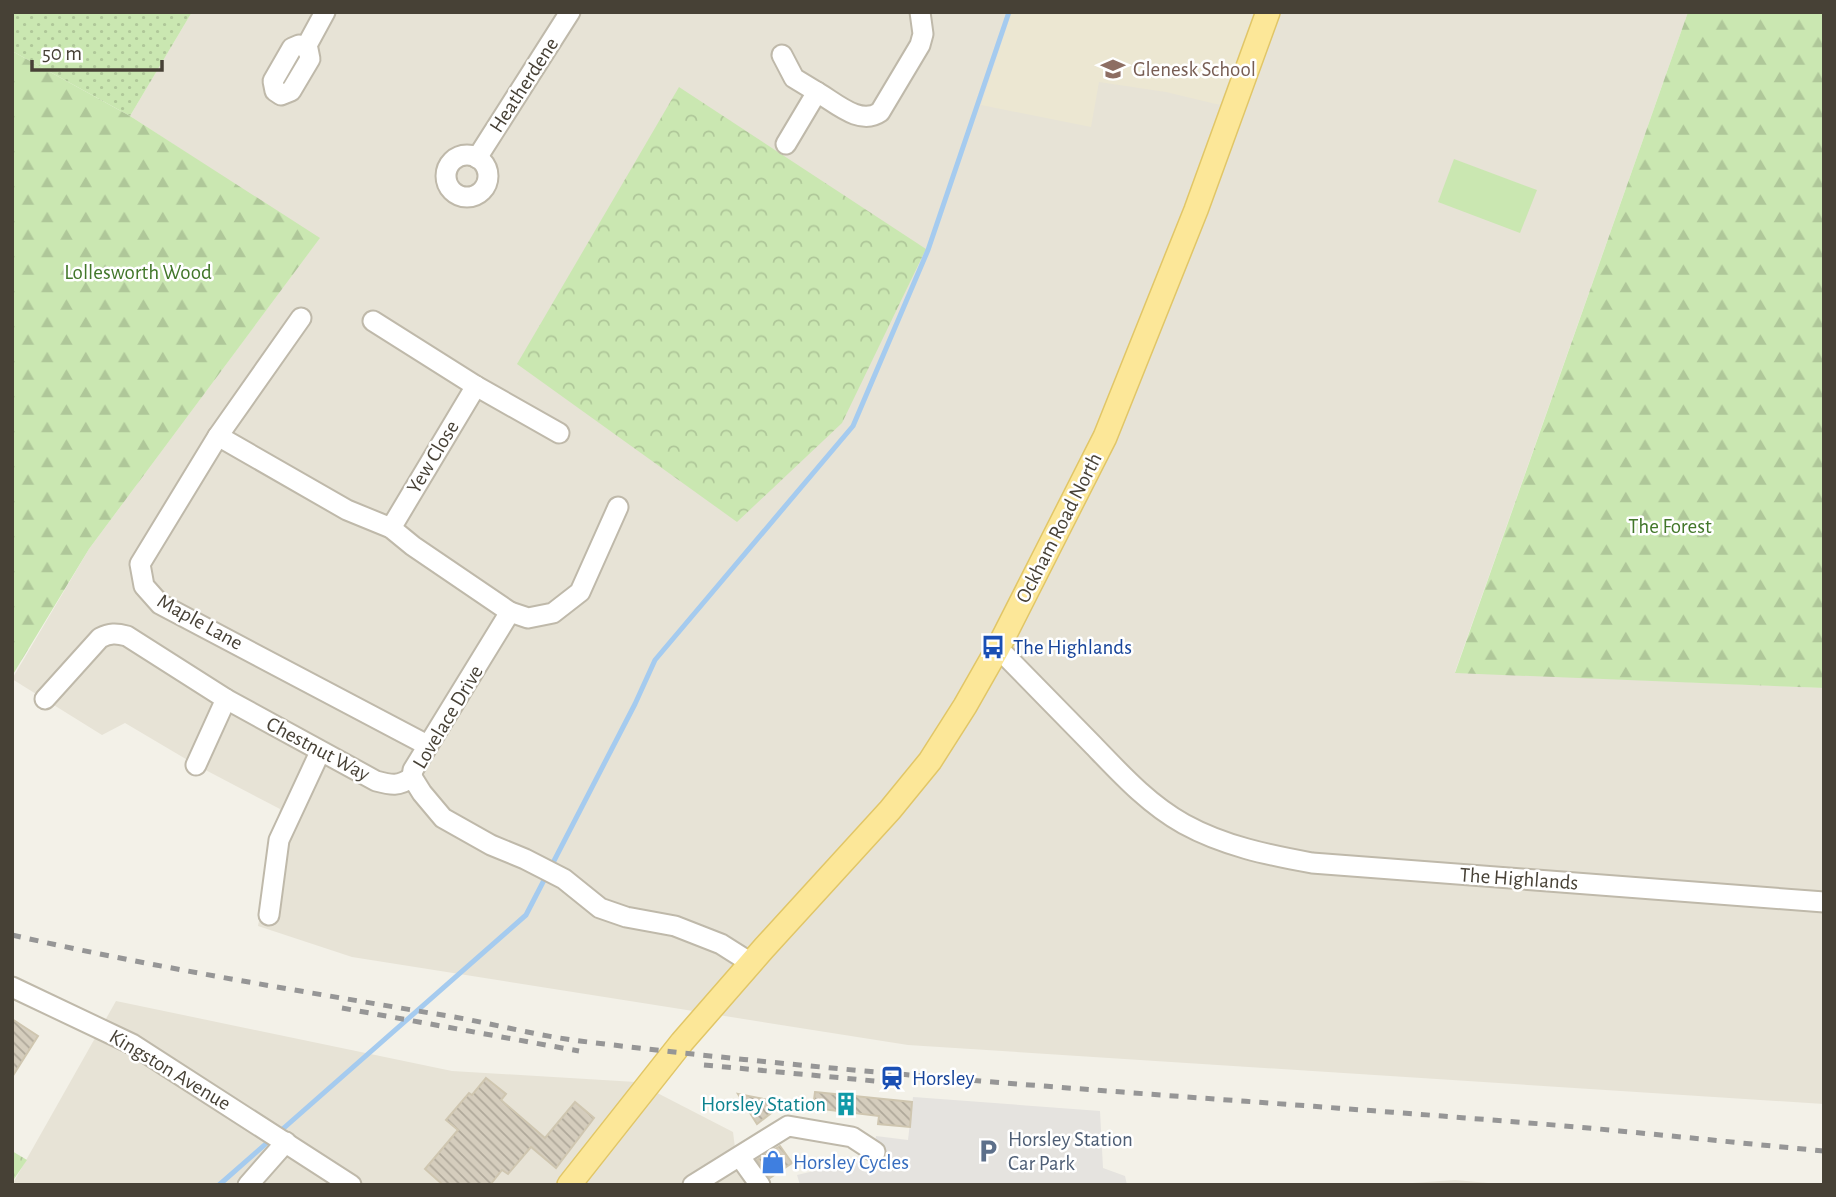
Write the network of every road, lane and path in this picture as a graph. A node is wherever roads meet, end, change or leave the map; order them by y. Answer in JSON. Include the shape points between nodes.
{"nodes":[{"id":1,"x":324,"y":12,"type":"edge"},
{"id":2,"x":570,"y":12,"type":"edge"},
{"id":3,"x":920,"y":12,"type":"edge"},
{"id":4,"x":1268,"y":12,"type":"edge"},
{"id":5,"x":306,"y":47,"type":"dead end"},
{"id":6,"x":782,"y":55,"type":"dead end"},
{"id":7,"x":817,"y":92,"type":"junction"},
{"id":8,"x":786,"y":144,"type":"dead end"},
{"id":9,"x":477,"y":158,"type":"dead end"},
{"id":10,"x":302,"y":318,"type":"dead end"},
{"id":11,"x":373,"y":321,"type":"dead end"},
{"id":12,"x":476,"y":386,"type":"junction"},
{"id":13,"x":558,"y":433,"type":"dead end"},
{"id":14,"x":218,"y":436,"type":"junction"},
{"id":15,"x":618,"y":507,"type":"dead end"},
{"id":16,"x":391,"y":528,"type":"junction"},
{"id":17,"x":510,"y":612,"type":"junction"},
{"id":18,"x":998,"y":648,"type":"junction"},
{"id":19,"x":45,"y":699,"type":"dead end"},
{"id":20,"x":226,"y":699,"type":"junction"},
{"id":21,"x":427,"y":745,"type":"junction"},
{"id":22,"x":320,"y":752,"type":"junction"},
{"id":23,"x":196,"y":765,"type":"dead end"},
{"id":24,"x":412,"y":777,"type":"junction"},
{"id":25,"x":1824,"y":902,"type":"edge"},
{"id":26,"x":268,"y":915,"type":"dead end"},
{"id":27,"x":751,"y":963,"type":"junction"},
{"id":28,"x":12,"y":987,"type":"edge"},
{"id":29,"x":286,"y":1142,"type":"junction"},
{"id":30,"x":876,"y":1152,"type":"dead end"},
{"id":31,"x":740,"y":1157,"type":"junction"},
{"id":32,"x":248,"y":1185,"type":"edge"},
{"id":33,"x":351,"y":1185,"type":"edge"},
{"id":34,"x":569,"y":1185,"type":"edge"},
{"id":35,"x":692,"y":1185,"type":"edge"},
{"id":36,"x":760,"y":1185,"type":"edge"}],
"edges":[{"from":1,"to":5,"type":"street"},
{"from":2,"to":9,"type":"street","name":"Heatherdene"},
{"from":3,"to":7,"type":"street","via":[[920,45],[880,112],[872,118],[862,117]]},
{"from":4,"to":18,"type":"main road","name":"Ockham Road North","via":[[1196,210],[1105,437]]},
{"from":6,"to":7,"type":"street","via":[[794,78]]},
{"from":7,"to":8,"type":"street"},
{"from":10,"to":14,"type":"street","name":"Maple Lane"},
{"from":11,"to":12,"type":"street"},
{"from":12,"to":13,"type":"street"},
{"from":12,"to":16,"type":"street","name":"Yew Close"},
{"from":14,"to":16,"type":"street","via":[[347,510]]},
{"from":14,"to":21,"type":"street","name":"Maple Lane","via":[[140,564],[144,586],[160,604]]},
{"from":15,"to":17,"type":"street","via":[[580,592],[553,613],[528,618]]},
{"from":16,"to":17,"type":"street"},
{"from":17,"to":21,"type":"street","name":"Lovelace Drive"},
{"from":18,"to":25,"type":"street","name":"The Highlands","via":[[1156,806],[1183,824],[1244,849],[1312,863]]},
{"from":18,"to":27,"type":"main road","name":"Ockham Road North","via":[[930,761]]},
{"from":19,"to":20,"type":"street","name":"Chestnut Way","via":[[109,633],[127,636]]},
{"from":20,"to":22,"type":"street","name":"Chestnut Way"},
{"from":20,"to":23,"type":"street"},
{"from":21,"to":24,"type":"street","name":"Lovelace Drive"},
{"from":22,"to":24,"type":"street","name":"Chestnut Way","via":[[393,785]]},
{"from":22,"to":26,"type":"street","via":[[279,840]]},
{"from":24,"to":27,"type":"street","name":"Lovelace Drive","via":[[443,818],[559,877],[600,908],[675,926],[721,944]]},
{"from":27,"to":34,"type":"main road","name":"Ockham Road North"},
{"from":28,"to":29,"type":"street","name":"Kingston Avenue","via":[[132,1044]]},
{"from":29,"to":32,"type":"street"},
{"from":29,"to":33,"type":"street","name":"Kingston Avenue"},
{"from":30,"to":31,"type":"street","via":[[852,1137],[788,1126]]},
{"from":31,"to":35,"type":"street"},
{"from":31,"to":36,"type":"street"}]}
